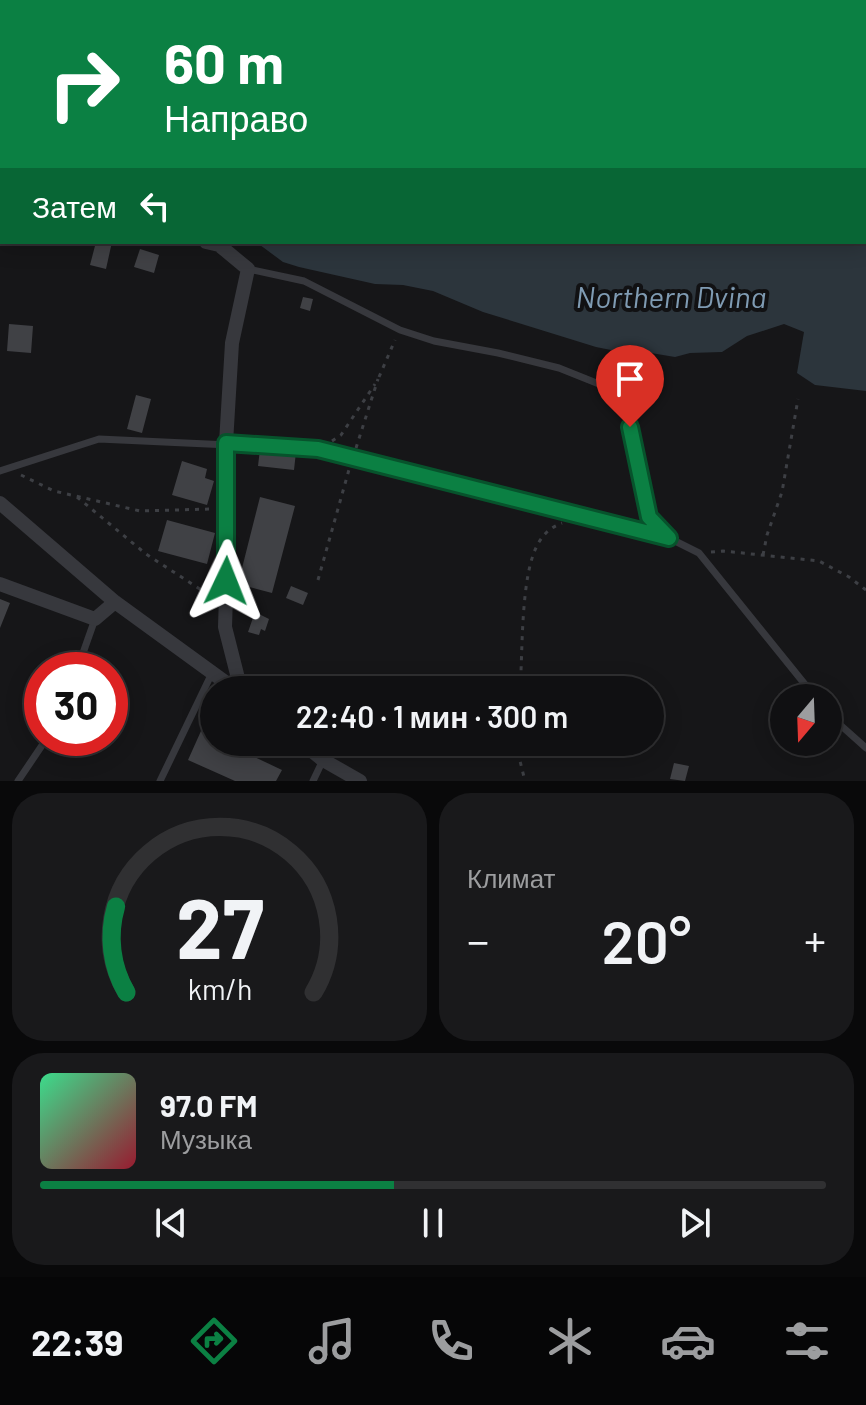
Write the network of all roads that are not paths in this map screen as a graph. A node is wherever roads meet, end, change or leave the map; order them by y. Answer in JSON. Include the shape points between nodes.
{"nodes":[{"id":1,"x":215,"y":244,"type":"edge"},
{"id":2,"x":248,"y":269,"type":"junction"},
{"id":3,"x":226,"y":443,"type":"junction"},
{"id":4,"x":4,"y":470,"type":"edge"},
{"id":5,"x":0,"y":503,"type":"edge"},
{"id":6,"x":669,"y":538,"type":"junction"},
{"id":7,"x":0,"y":584,"type":"edge"},
{"id":8,"x":115,"y":602,"type":"junction"},
{"id":9,"x":95,"y":619,"type":"junction"},
{"id":10,"x":83,"y":652,"type":"edge"},
{"id":11,"x":212,"y":673,"type":"junction"},
{"id":12,"x":217,"y":676,"type":"edge"},
{"id":13,"x":236,"y":676,"type":"edge"},
{"id":14,"x":805,"y":684,"type":"edge"},
{"id":15,"x":842,"y":727,"type":"edge"},
{"id":16,"x":866,"y":748,"type":"edge"},
{"id":17,"x":35,"y":756,"type":"edge"},
{"id":18,"x":318,"y":756,"type":"edge"},
{"id":19,"x":323,"y":760,"type":"junction"},
{"id":20,"x":18,"y":781,"type":"edge"},
{"id":21,"x":160,"y":781,"type":"edge"},
{"id":22,"x":313,"y":781,"type":"edge"},
{"id":23,"x":360,"y":781,"type":"edge"}],
"edges":[{"from":1,"to":2,"type":"street"},
{"from":2,"to":3,"type":"street","via":[[232,343]]},
{"from":2,"to":6,"type":"lane","via":[[304,281],[400,330],[559,368],[599,384],[619,400],[649,517]]},
{"from":3,"to":4,"type":"lane","via":[[99,439]]},
{"from":3,"to":6,"type":"lane","via":[[318,449]]},
{"from":3,"to":13,"type":"street","via":[[225,627]]},
{"from":5,"to":8,"type":"street"},
{"from":6,"to":14,"type":"lane","via":[[699,553]]},
{"from":7,"to":9,"type":"street"},
{"from":8,"to":9,"type":"street"},
{"from":8,"to":11,"type":"street"},
{"from":9,"to":10,"type":"lane"},
{"from":11,"to":12,"type":"street"},
{"from":11,"to":21,"type":"lane"},
{"from":15,"to":16,"type":"lane"},
{"from":17,"to":20,"type":"lane"},
{"from":18,"to":19,"type":"street"},
{"from":19,"to":22,"type":"lane"},
{"from":19,"to":23,"type":"street"}]}
